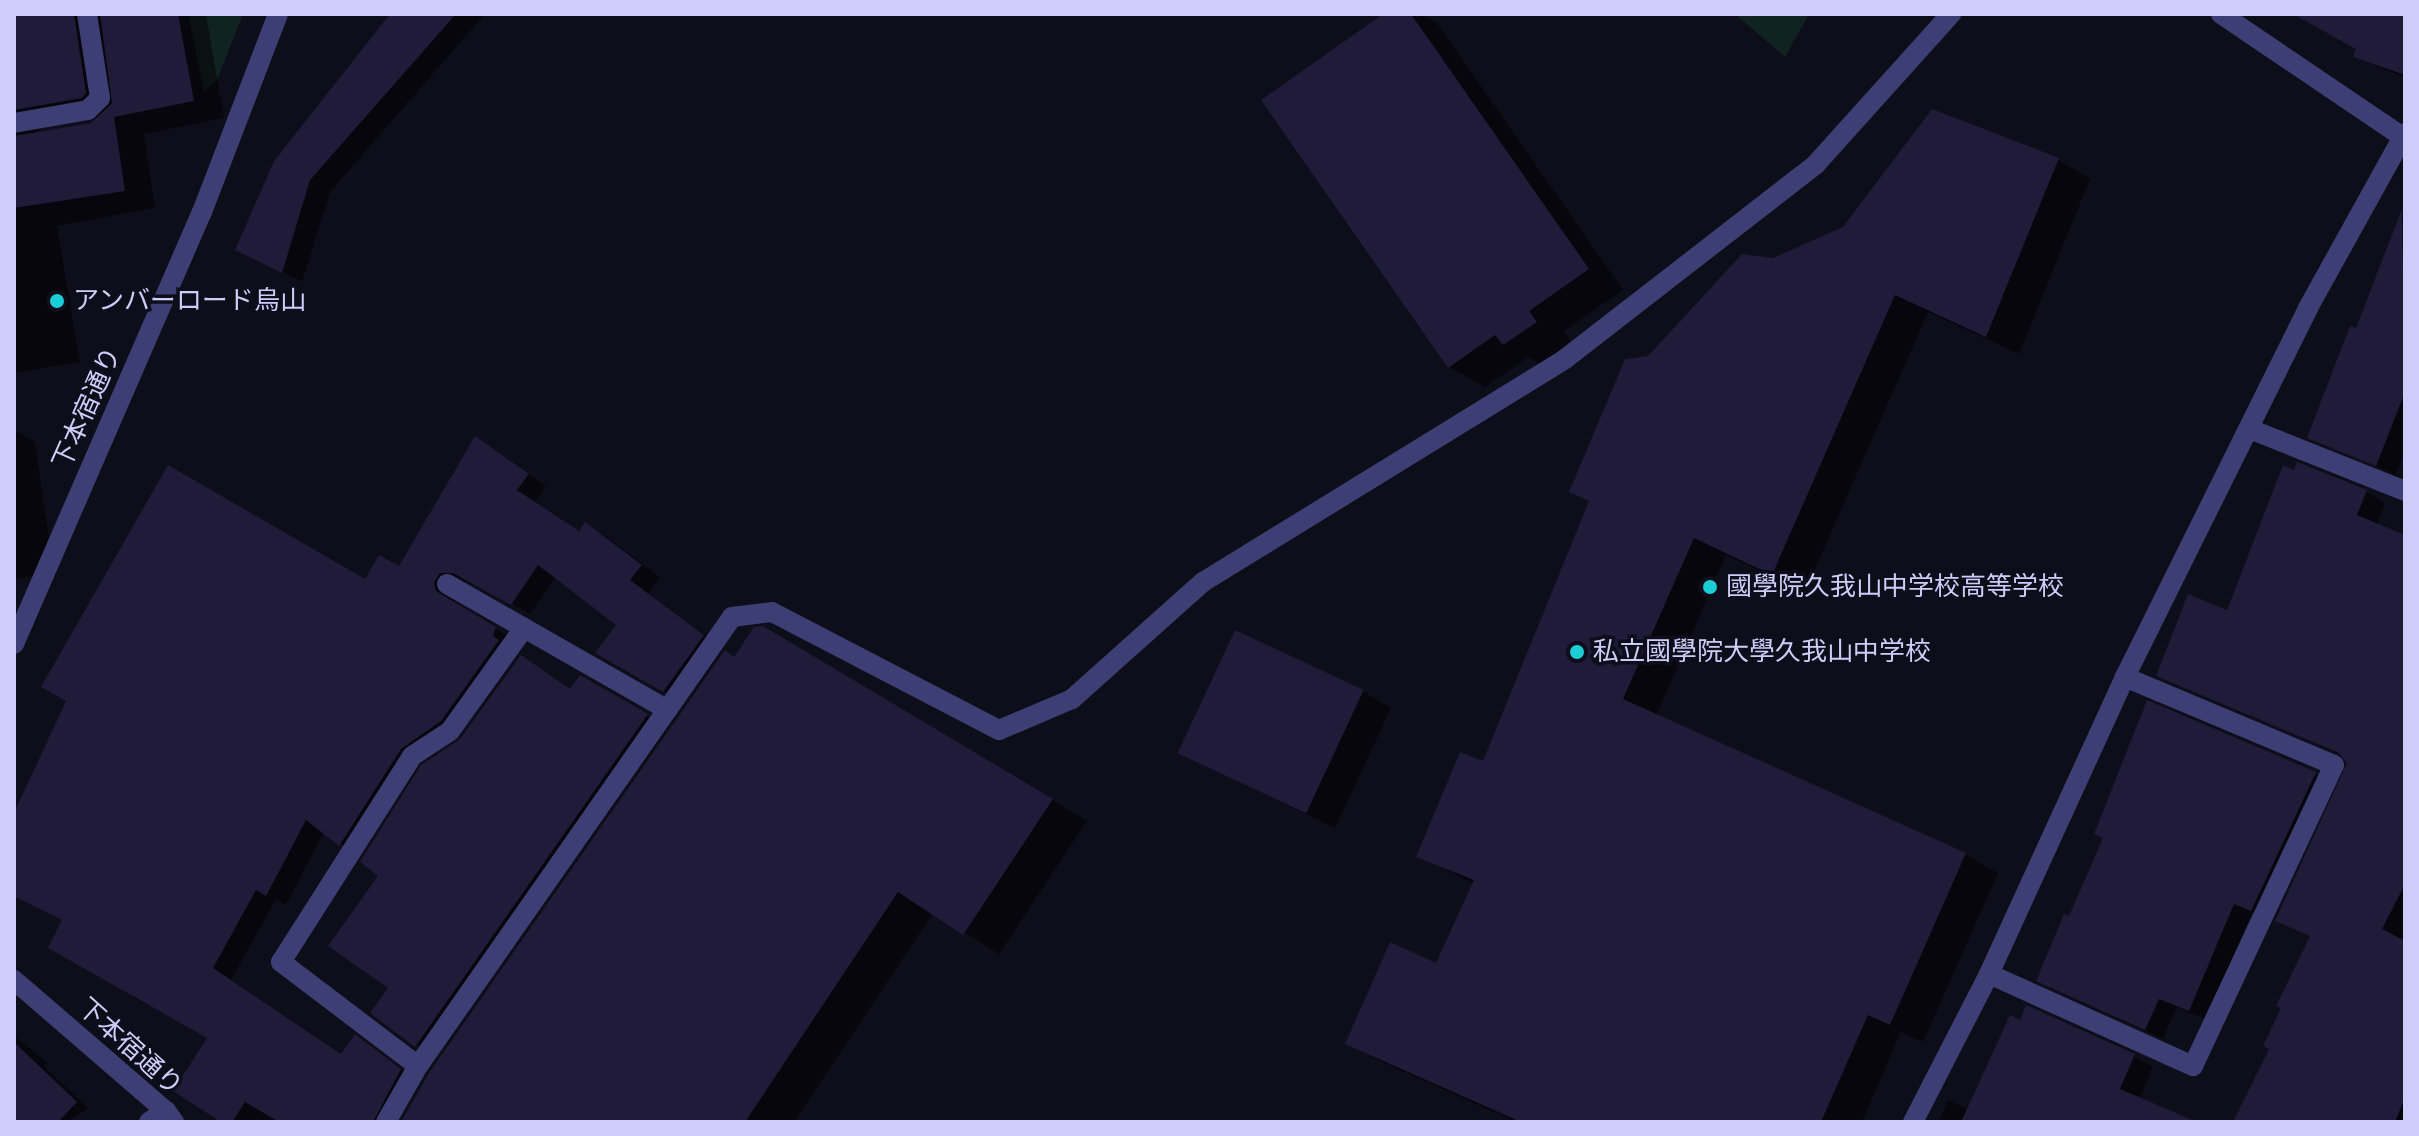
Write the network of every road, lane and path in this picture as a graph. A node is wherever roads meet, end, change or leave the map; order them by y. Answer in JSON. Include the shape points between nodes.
{"nodes":[{"id":1,"x":87,"y":14,"type":"edge"},
{"id":2,"x":278,"y":14,"type":"edge"},
{"id":3,"x":1951,"y":14,"type":"edge"},
{"id":4,"x":2221,"y":14,"type":"edge"},
{"id":5,"x":14,"y":123,"type":"edge"},
{"id":6,"x":2404,"y":135,"type":"edge"},
{"id":7,"x":2250,"y":429,"type":"junction"},
{"id":8,"x":2405,"y":491,"type":"edge"},
{"id":9,"x":447,"y":584,"type":"dead end"},
{"id":10,"x":36,"y":594,"type":"junction"},
{"id":11,"x":14,"y":597,"type":"edge"},
{"id":12,"x":524,"y":628,"type":"junction"},
{"id":13,"x":14,"y":644,"type":"edge"},
{"id":14,"x":2125,"y":677,"type":"junction"},
{"id":15,"x":668,"y":710,"type":"junction"},
{"id":16,"x":1989,"y":974,"type":"junction"},
{"id":17,"x":14,"y":980,"type":"edge"},
{"id":18,"x":418,"y":1066,"type":"junction"},
{"id":19,"x":163,"y":1118,"type":"edge"},
{"id":20,"x":386,"y":1122,"type":"edge"},
{"id":21,"x":1913,"y":1122,"type":"edge"}],
"edges":[{"from":1,"to":5,"type":"street","via":[[100,98],[88,110]]},
{"from":2,"to":10,"type":"street","name":"下本宿通り","via":[[202,212]]},
{"from":3,"to":15,"type":"street","via":[[1816,164],[1565,359],[1203,582],[1072,699],[999,730],[772,612],[732,617]]},
{"from":4,"to":6,"type":"street"},
{"from":6,"to":7,"type":"street","via":[[2308,308]]},
{"from":7,"to":8,"type":"street"},
{"from":7,"to":14,"type":"street"},
{"from":9,"to":12,"type":"street"},
{"from":10,"to":11,"type":"street"},
{"from":10,"to":13,"type":"street","name":"下本宿通り"},
{"from":12,"to":15,"type":"street"},
{"from":12,"to":18,"type":"street","via":[[450,731],[412,756],[281,962]]},
{"from":14,"to":16,"type":"street"},
{"from":14,"to":16,"type":"street","via":[[2334,765],[2193,1066]]},
{"from":15,"to":18,"type":"street"},
{"from":16,"to":21,"type":"street"},
{"from":17,"to":19,"type":"street","name":"下本宿通り"},
{"from":18,"to":20,"type":"street"}]}
